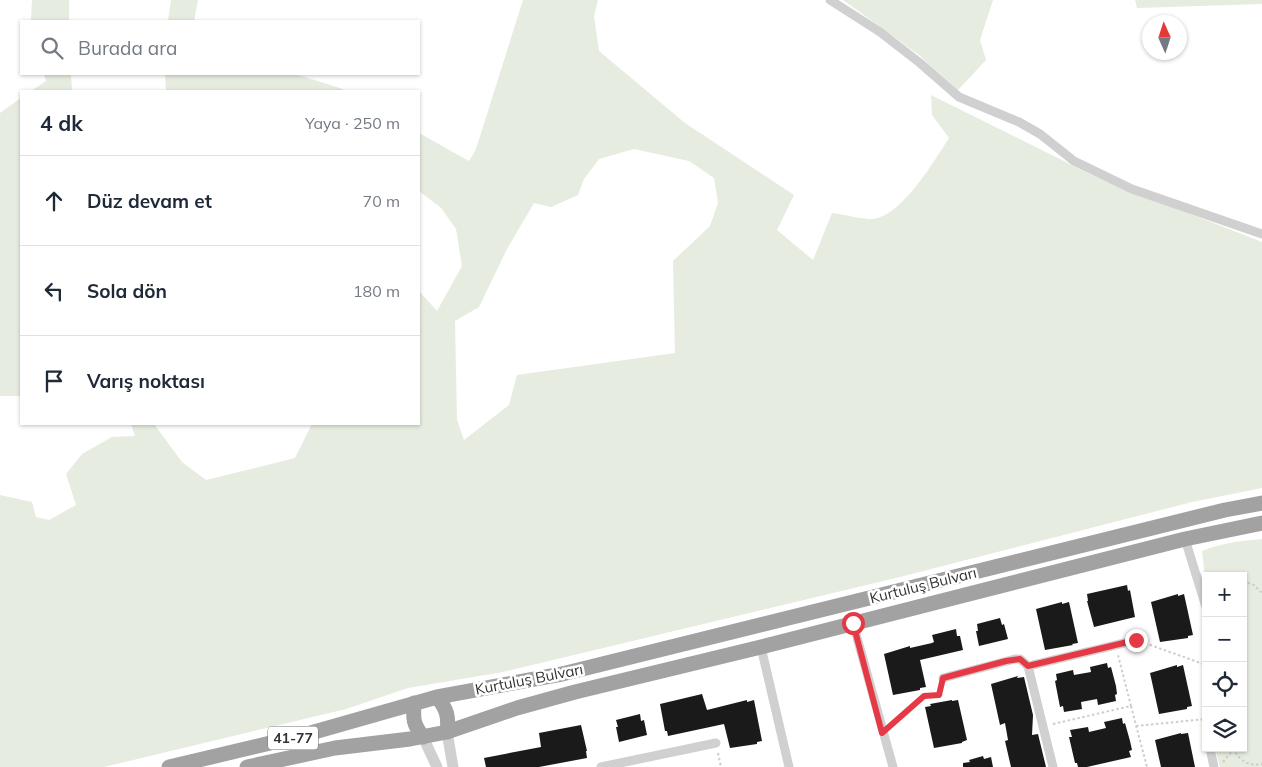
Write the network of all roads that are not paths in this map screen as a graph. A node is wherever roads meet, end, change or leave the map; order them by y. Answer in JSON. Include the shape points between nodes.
{"nodes":[{"id":1,"x":830,"y":0,"type":"edge"},
{"id":2,"x":1262,"y":234,"type":"edge"},
{"id":3,"x":1262,"y":503,"type":"edge"},
{"id":4,"x":1262,"y":523,"type":"edge"},
{"id":5,"x":1185,"y":539,"type":"junction"},
{"id":6,"x":1202,"y":594,"type":"edge"},
{"id":7,"x":853,"y":623,"type":"junction"},
{"id":8,"x":1136,"y":640,"type":"road end"},
{"id":9,"x":761,"y":647,"type":"junction"},
{"id":10,"x":1028,"y":666,"type":"junction"},
{"id":11,"x":943,"y":678,"type":"road end"},
{"id":12,"x":438,"y":696,"type":"junction"},
{"id":13,"x":414,"y":703,"type":"junction"},
{"id":14,"x":447,"y":732,"type":"junction"},
{"id":15,"x":423,"y":737,"type":"junction"},
{"id":16,"x":716,"y":743,"type":"road end"},
{"id":17,"x":1211,"y":752,"type":"edge"},
{"id":18,"x":169,"y":767,"type":"edge"},
{"id":19,"x":247,"y":767,"type":"edge"},
{"id":20,"x":437,"y":767,"type":"edge"},
{"id":21,"x":453,"y":767,"type":"edge"},
{"id":22,"x":601,"y":767,"type":"edge"},
{"id":23,"x":789,"y":767,"type":"edge"},
{"id":24,"x":893,"y":767,"type":"edge"},
{"id":25,"x":1053,"y":767,"type":"edge"},
{"id":26,"x":1214,"y":767,"type":"edge"}],
"edges":[{"from":1,"to":2,"type":"street","via":[[880,32],[959,97],[1033,130],[1074,161],[1132,189]]},
{"from":3,"to":12,"type":"highway","name":"Kurtuluş Bulvarı","via":[[562,674]]},
{"from":4,"to":5,"type":"highway","name":"Kurtuluş Bulvarı"},
{"from":5,"to":6,"type":"street"},
{"from":5,"to":7,"type":"highway","name":"Kurtuluş Bulvarı"},
{"from":7,"to":9,"type":"highway","name":"Kurtuluş Bulvarı"},
{"from":7,"to":24,"type":"street"},
{"from":8,"to":10,"type":"street"},
{"from":9,"to":14,"type":"highway","name":"Kurtuluş Bulvarı","via":[[575,692]]},
{"from":9,"to":23,"type":"street"},
{"from":10,"to":11,"type":"street","via":[[1020,659],[1014,659]]},
{"from":10,"to":25,"type":"street"},
{"from":12,"to":13,"type":"highway"},
{"from":12,"to":14,"type":"highway","via":[[448,716]]},
{"from":13,"to":15,"type":"highway","via":[[414,725]]},
{"from":13,"to":18,"type":"highway","number":"41-77","via":[[300,736]]},
{"from":14,"to":15,"type":"highway"},
{"from":14,"to":21,"type":"street"},
{"from":15,"to":19,"type":"highway","number":"41-77","via":[[335,748]]},
{"from":15,"to":20,"type":"street"},
{"from":16,"to":22,"type":"street"},
{"from":17,"to":26,"type":"street"}]}
